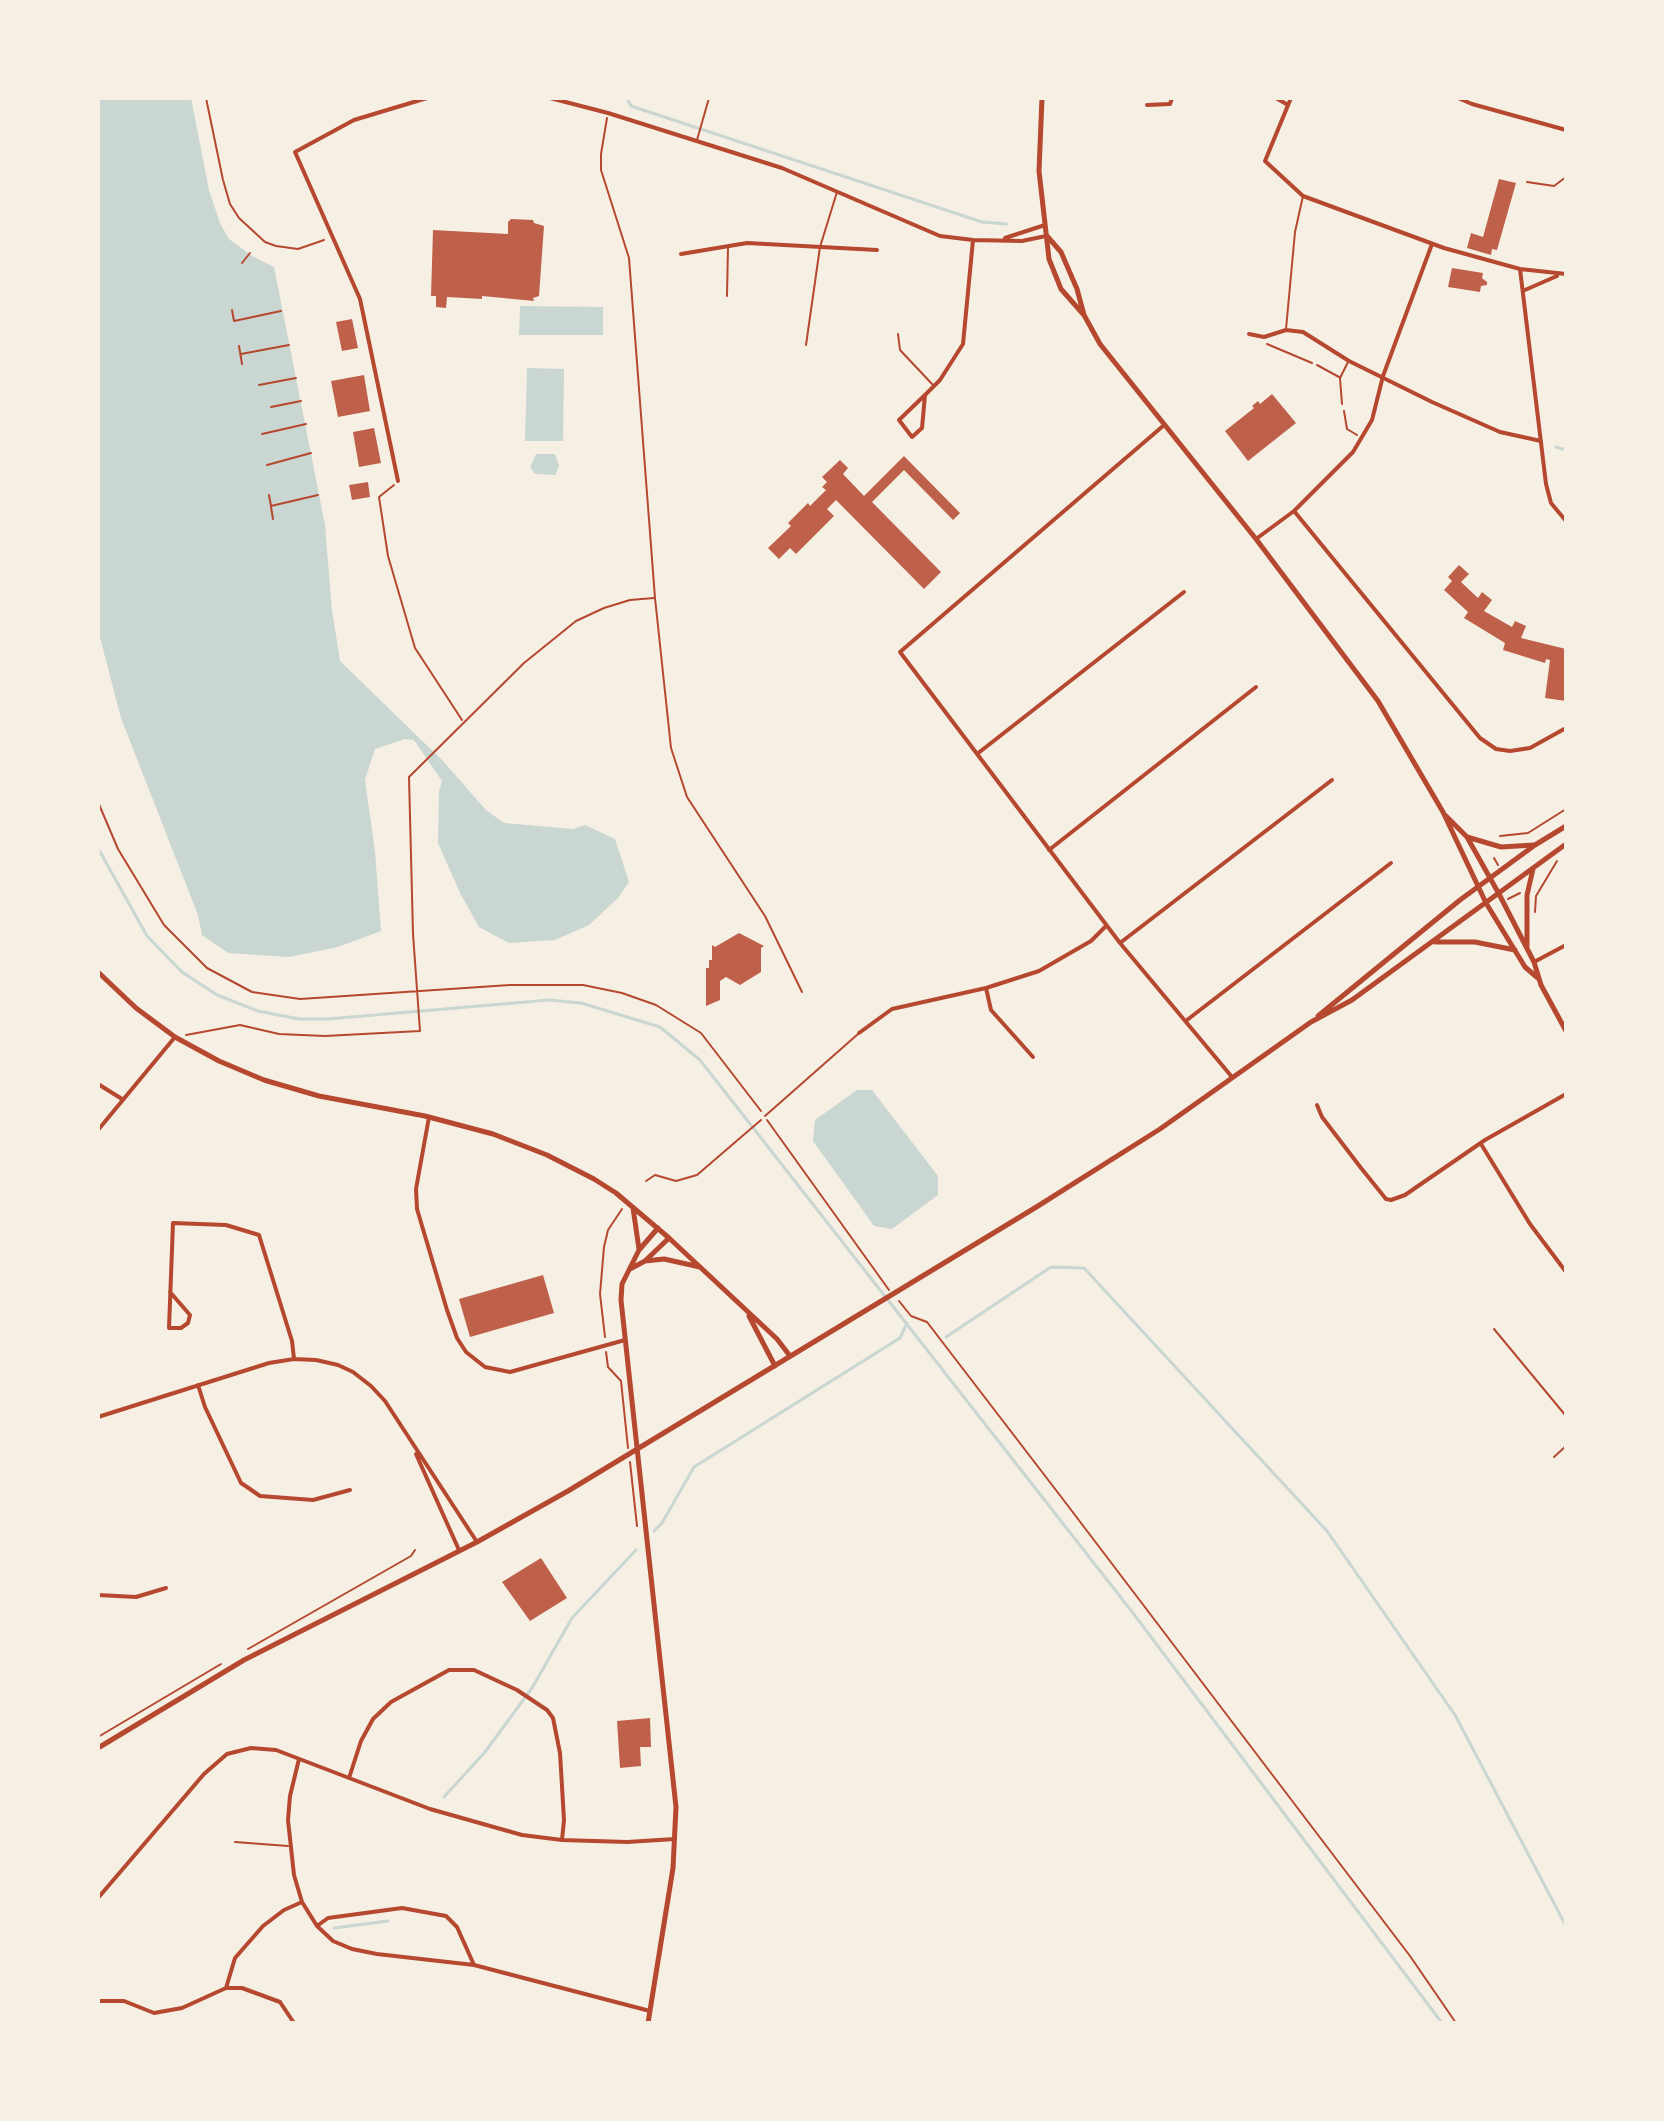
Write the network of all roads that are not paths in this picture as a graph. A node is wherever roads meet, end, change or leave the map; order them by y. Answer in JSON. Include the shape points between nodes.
{"nodes":[{"id":1,"x":427,"y":98,"type":"edge"},
{"id":2,"x":550,"y":98,"type":"edge"},
{"id":3,"x":709,"y":98,"type":"edge"},
{"id":4,"x":1042,"y":98,"type":"edge"},
{"id":5,"x":1172,"y":98,"type":"edge"},
{"id":6,"x":1276,"y":98,"type":"edge"},
{"id":7,"x":1291,"y":98,"type":"edge"},
{"id":8,"x":1458,"y":98,"type":"edge"},
{"id":9,"x":1147,"y":105,"type":"dead end"},
{"id":10,"x":1288,"y":105,"type":"junction"},
{"id":11,"x":1566,"y":130,"type":"edge"},
{"id":12,"x":696,"y":141,"type":"junction"},
{"id":13,"x":837,"y":191,"type":"junction"},
{"id":14,"x":1303,"y":196,"type":"junction"},
{"id":15,"x":1045,"y":225,"type":"junction"},
{"id":16,"x":1047,"y":236,"type":"junction"},
{"id":17,"x":1003,"y":239,"type":"junction"},
{"id":18,"x":973,"y":240,"type":"junction"},
{"id":19,"x":1432,"y":244,"type":"junction"},
{"id":20,"x":728,"y":246,"type":"junction"},
{"id":21,"x":820,"y":247,"type":"junction"},
{"id":22,"x":877,"y":250,"type":"dead end"},
{"id":23,"x":681,"y":254,"type":"dead end"},
{"id":24,"x":1520,"y":269,"type":"junction"},
{"id":25,"x":1566,"y":274,"type":"edge"},
{"id":26,"x":1559,"y":275,"type":"junction"},
{"id":27,"x":1525,"y":290,"type":"junction"},
{"id":28,"x":727,"y":296,"type":"dead end"},
{"id":29,"x":1084,"y":315,"type":"junction"},
{"id":30,"x":1286,"y":330,"type":"junction"},
{"id":31,"x":898,"y":334,"type":"dead end"},
{"id":32,"x":1249,"y":334,"type":"dead end"},
{"id":33,"x":806,"y":345,"type":"dead end"},
{"id":34,"x":1349,"y":361,"type":"junction"},
{"id":35,"x":1317,"y":365,"type":"road end"},
{"id":36,"x":1383,"y":376,"type":"junction"},
{"id":37,"x":1340,"y":378,"type":"junction"},
{"id":38,"x":934,"y":386,"type":"junction"},
{"id":39,"x":925,"y":395,"type":"junction"},
{"id":40,"x":1342,"y":404,"type":"road end"},
{"id":41,"x":1163,"y":426,"type":"junction"},
{"id":42,"x":1541,"y":441,"type":"junction"},
{"id":43,"x":398,"y":481,"type":"road end"},
{"id":44,"x":1294,"y":511,"type":"junction"},
{"id":45,"x":1566,"y":521,"type":"edge"},
{"id":46,"x":1256,"y":539,"type":"junction"},
{"id":47,"x":1184,"y":592,"type":"dead end"},
{"id":48,"x":1256,"y":687,"type":"dead end"},
{"id":49,"x":1566,"y":728,"type":"edge"},
{"id":50,"x":977,"y":754,"type":"junction"},
{"id":51,"x":1332,"y":780,"type":"dead end"},
{"id":52,"x":1443,"y":812,"type":"junction"},
{"id":53,"x":1566,"y":826,"type":"edge"},
{"id":54,"x":1467,"y":837,"type":"junction"},
{"id":55,"x":1566,"y":844,"type":"edge"},
{"id":56,"x":1535,"y":845,"type":"junction"},
{"id":57,"x":1049,"y":850,"type":"junction"},
{"id":58,"x":1391,"y":863,"type":"dead end"},
{"id":59,"x":1534,"y":868,"type":"junction"},
{"id":60,"x":1490,"y":879,"type":"junction"},
{"id":61,"x":1478,"y":888,"type":"junction"},
{"id":62,"x":1499,"y":894,"type":"junction"},
{"id":63,"x":1486,"y":903,"type":"junction"},
{"id":64,"x":1106,"y":926,"type":"junction"},
{"id":65,"x":1120,"y":943,"type":"junction"},
{"id":66,"x":1430,"y":943,"type":"junction"},
{"id":67,"x":1566,"y":945,"type":"edge"},
{"id":68,"x":1527,"y":947,"type":"junction"},
{"id":69,"x":1515,"y":950,"type":"junction"},
{"id":70,"x":1534,"y":962,"type":"junction"},
{"id":71,"x":98,"y":972,"type":"edge"},
{"id":72,"x":1539,"y":979,"type":"junction"},
{"id":73,"x":986,"y":988,"type":"junction"},
{"id":74,"x":1186,"y":1021,"type":"junction"},
{"id":75,"x":1311,"y":1022,"type":"junction"},
{"id":76,"x":1566,"y":1031,"type":"edge"},
{"id":77,"x":859,"y":1033,"type":"joint"},
{"id":78,"x":175,"y":1037,"type":"junction"},
{"id":79,"x":1033,"y":1057,"type":"dead end"},
{"id":80,"x":1232,"y":1077,"type":"junction"},
{"id":81,"x":98,"y":1084,"type":"edge"},
{"id":82,"x":1566,"y":1094,"type":"edge"},
{"id":83,"x":122,"y":1099,"type":"junction"},
{"id":84,"x":1317,"y":1105,"type":"dead end"},
{"id":85,"x":765,"y":1116,"type":"road end"},
{"id":86,"x":429,"y":1117,"type":"junction"},
{"id":87,"x":98,"y":1130,"type":"edge"},
{"id":88,"x":1481,"y":1143,"type":"junction"},
{"id":89,"x":633,"y":1207,"type":"junction"},
{"id":90,"x":658,"y":1228,"type":"junction"},
{"id":91,"x":669,"y":1238,"type":"junction"},
{"id":92,"x":639,"y":1250,"type":"junction"},
{"id":93,"x":645,"y":1261,"type":"junction"},
{"id":94,"x":701,"y":1267,"type":"junction"},
{"id":95,"x":629,"y":1270,"type":"junction"},
{"id":96,"x":1566,"y":1272,"type":"edge"},
{"id":97,"x":170,"y":1292,"type":"junction"},
{"id":98,"x":749,"y":1315,"type":"junction"},
{"id":99,"x":1494,"y":1329,"type":"dead end"},
{"id":100,"x":625,"y":1340,"type":"junction"},
{"id":101,"x":790,"y":1356,"type":"junction"},
{"id":102,"x":294,"y":1359,"type":"junction"},
{"id":103,"x":775,"y":1366,"type":"junction"},
{"id":104,"x":198,"y":1385,"type":"junction"},
{"id":105,"x":1566,"y":1416,"type":"edge"},
{"id":106,"x":98,"y":1417,"type":"edge"},
{"id":107,"x":1566,"y":1446,"type":"edge"},
{"id":108,"x":414,"y":1448,"type":"junction"},
{"id":109,"x":1554,"y":1457,"type":"dead end"},
{"id":110,"x":350,"y":1490,"type":"dead end"},
{"id":111,"x":477,"y":1542,"type":"junction"},
{"id":112,"x":459,"y":1550,"type":"junction"},
{"id":113,"x":166,"y":1588,"type":"dead end"},
{"id":114,"x":98,"y":1595,"type":"edge"},
{"id":115,"x":98,"y":1748,"type":"edge"},
{"id":116,"x":299,"y":1759,"type":"junction"},
{"id":117,"x":349,"y":1778,"type":"junction"},
{"id":118,"x":675,"y":1839,"type":"junction"},
{"id":119,"x":562,"y":1840,"type":"junction"},
{"id":120,"x":235,"y":1842,"type":"dead end"},
{"id":121,"x":290,"y":1846,"type":"junction"},
{"id":122,"x":98,"y":1898,"type":"edge"},
{"id":123,"x":302,"y":1902,"type":"junction"},
{"id":124,"x":317,"y":1926,"type":"junction"},
{"id":125,"x":474,"y":1965,"type":"junction"},
{"id":126,"x":226,"y":1988,"type":"junction"},
{"id":127,"x":98,"y":2001,"type":"edge"},
{"id":128,"x":650,"y":2011,"type":"junction"},
{"id":129,"x":294,"y":2023,"type":"edge"},
{"id":130,"x":648,"y":2023,"type":"edge"}],
"edges":[{"from":1,"to":43,"type":"street","via":[[354,120],[295,152],[360,299]]},
{"from":2,"to":12,"type":"street"},
{"from":3,"to":12,"type":"lane"},
{"from":4,"to":15,"type":"street","via":[[1038,149]]},
{"from":5,"to":9,"type":"street","via":[[1170,104]]},
{"from":6,"to":10,"type":"street"},
{"from":7,"to":10,"type":"street"},
{"from":8,"to":11,"type":"street"},
{"from":10,"to":14,"type":"street","via":[[1265,161]]},
{"from":12,"to":13,"type":"street"},
{"from":13,"to":18,"type":"street","via":[[917,228]]},
{"from":13,"to":21,"type":"lane"},
{"from":14,"to":19,"type":"street"},
{"from":14,"to":30,"type":"lane"},
{"from":15,"to":16,"type":"street"},
{"from":15,"to":17,"type":"street"},
{"from":16,"to":17,"type":"street"},
{"from":16,"to":29,"type":"street","via":[[1061,252]]},
{"from":16,"to":29,"type":"street","via":[[1061,289]]},
{"from":17,"to":18,"type":"street"},
{"from":18,"to":38,"type":"street","via":[[965,337]]},
{"from":19,"to":24,"type":"street"},
{"from":19,"to":36,"type":"street"},
{"from":20,"to":21,"type":"street"},
{"from":20,"to":23,"type":"street"},
{"from":20,"to":28,"type":"lane"},
{"from":21,"to":22,"type":"street"},
{"from":21,"to":33,"type":"lane"},
{"from":24,"to":26,"type":"street"},
{"from":24,"to":27,"type":"street"},
{"from":25,"to":26,"type":"street"},
{"from":26,"to":27,"type":"street"},
{"from":27,"to":42,"type":"street"},
{"from":29,"to":41,"type":"street"},
{"from":30,"to":32,"type":"street","via":[[1264,337]]},
{"from":30,"to":34,"type":"street","via":[[1303,332]]},
{"from":31,"to":38,"type":"lane","via":[[900,350]]},
{"from":34,"to":36,"type":"street"},
{"from":34,"to":37,"type":"lane"},
{"from":35,"to":37,"type":"lane"},
{"from":36,"to":42,"type":"street","via":[[1500,432]]},
{"from":36,"to":44,"type":"street","via":[[1372,420],[1353,452]]},
{"from":37,"to":40,"type":"lane"},
{"from":38,"to":39,"type":"street"},
{"from":39,"to":39,"type":"street","via":[[899,420],[912,437],[922,428]]},
{"from":41,"to":46,"type":"street"},
{"from":41,"to":50,"type":"street","via":[[900,652]]},
{"from":42,"to":45,"type":"street","via":[[1551,503]]},
{"from":44,"to":46,"type":"street"},
{"from":44,"to":49,"type":"street","via":[[1480,738],[1510,751],[1530,748]]},
{"from":46,"to":52,"type":"street","via":[[1378,701]]},
{"from":47,"to":50,"type":"street"},
{"from":48,"to":57,"type":"street"},
{"from":50,"to":57,"type":"street"},
{"from":51,"to":65,"type":"street"},
{"from":52,"to":54,"type":"street"},
{"from":52,"to":61,"type":"street"},
{"from":53,"to":56,"type":"street"},
{"from":54,"to":56,"type":"street","via":[[1501,847]]},
{"from":54,"to":60,"type":"street"},
{"from":55,"to":59,"type":"street"},
{"from":56,"to":60,"type":"street"},
{"from":57,"to":64,"type":"street"},
{"from":58,"to":74,"type":"street"},
{"from":59,"to":62,"type":"street"},
{"from":59,"to":68,"type":"street","via":[[1527,895]]},
{"from":60,"to":61,"type":"street"},
{"from":60,"to":62,"type":"street"},
{"from":61,"to":63,"type":"street"},
{"from":61,"to":75,"type":"street"},
{"from":62,"to":63,"type":"street"},
{"from":62,"to":68,"type":"street"},
{"from":63,"to":66,"type":"street"},
{"from":63,"to":69,"type":"street"},
{"from":64,"to":65,"type":"street"},
{"from":64,"to":73,"type":"street","via":[[1091,941],[1039,971]]},
{"from":65,"to":74,"type":"street"},
{"from":66,"to":69,"type":"street","via":[[1475,942]]},
{"from":66,"to":75,"type":"street","via":[[1352,1000]]},
{"from":67,"to":70,"type":"street"},
{"from":68,"to":70,"type":"street"},
{"from":69,"to":72,"type":"street"},
{"from":70,"to":72,"type":"street"},
{"from":71,"to":78,"type":"street"},
{"from":72,"to":76,"type":"street"},
{"from":73,"to":77,"type":"street","via":[[892,1009]]},
{"from":73,"to":79,"type":"street","via":[[991,1010]]},
{"from":74,"to":80,"type":"street"},
{"from":75,"to":80,"type":"street"},
{"from":77,"to":85,"type":"lane"},
{"from":78,"to":83,"type":"street"},
{"from":78,"to":86,"type":"street","via":[[264,1080]]},
{"from":80,"to":101,"type":"street","via":[[1125,1153]]},
{"from":81,"to":83,"type":"street"},
{"from":82,"to":88,"type":"street"},
{"from":83,"to":87,"type":"street"},
{"from":84,"to":88,"type":"street","via":[[1386,1199],[1405,1195]]},
{"from":86,"to":89,"type":"street","via":[[547,1155]]},
{"from":86,"to":100,"type":"street","via":[[417,1209],[447,1310],[466,1352],[485,1367],[510,1372]]},
{"from":88,"to":96,"type":"street"},
{"from":89,"to":90,"type":"street"},
{"from":89,"to":92,"type":"street"},
{"from":90,"to":91,"type":"street"},
{"from":90,"to":92,"type":"street"},
{"from":91,"to":93,"type":"street"},
{"from":91,"to":94,"type":"street"},
{"from":92,"to":95,"type":"street"},
{"from":93,"to":94,"type":"street","via":[[664,1259]]},
{"from":93,"to":95,"type":"street"},
{"from":94,"to":98,"type":"street"},
{"from":95,"to":100,"type":"street","via":[[621,1300]]},
{"from":97,"to":97,"type":"street","via":[[169,1328],[181,1328],[190,1315]]},
{"from":97,"to":102,"type":"street","via":[[173,1223],[226,1225],[259,1235]]},
{"from":98,"to":101,"type":"street"},
{"from":98,"to":103,"type":"street"},
{"from":99,"to":105,"type":"lane"},
{"from":100,"to":118,"type":"street","via":[[676,1807]]},
{"from":101,"to":103,"type":"street"},
{"from":102,"to":104,"type":"street"},
{"from":102,"to":108,"type":"street","via":[[353,1372],[385,1401]]},
{"from":103,"to":111,"type":"street"},
{"from":104,"to":106,"type":"street"},
{"from":104,"to":110,"type":"street","via":[[241,1483],[260,1496],[313,1500]]},
{"from":107,"to":109,"type":"lane"},
{"from":108,"to":111,"type":"street"},
{"from":108,"to":112,"type":"street"},
{"from":111,"to":112,"type":"street"},
{"from":112,"to":115,"type":"street","via":[[244,1660]]},
{"from":113,"to":114,"type":"street","via":[[136,1597]]},
{"from":116,"to":117,"type":"street"},
{"from":116,"to":121,"type":"street","via":[[290,1796]]},
{"from":116,"to":122,"type":"street","via":[[251,1748],[227,1754]]},
{"from":117,"to":119,"type":"street","via":[[486,1826]]},
{"from":117,"to":119,"type":"street","via":[[373,1719],[391,1702],[449,1670],[474,1670],[517,1690],[553,1718],[560,1753]]},
{"from":118,"to":119,"type":"street"},
{"from":118,"to":128,"type":"street"},
{"from":120,"to":121,"type":"lane"},
{"from":121,"to":123,"type":"street"},
{"from":123,"to":124,"type":"street"},
{"from":123,"to":126,"type":"street","via":[[263,1926],[235,1958]]},
{"from":124,"to":125,"type":"street","via":[[352,1949]]},
{"from":124,"to":125,"type":"street","via":[[328,1918],[402,1908],[446,1916],[457,1927]]},
{"from":125,"to":128,"type":"street"},
{"from":126,"to":127,"type":"street","via":[[182,2008],[154,2013],[124,2001]]},
{"from":126,"to":129,"type":"street","via":[[242,1988],[280,2002]]},
{"from":128,"to":130,"type":"street"}]}
